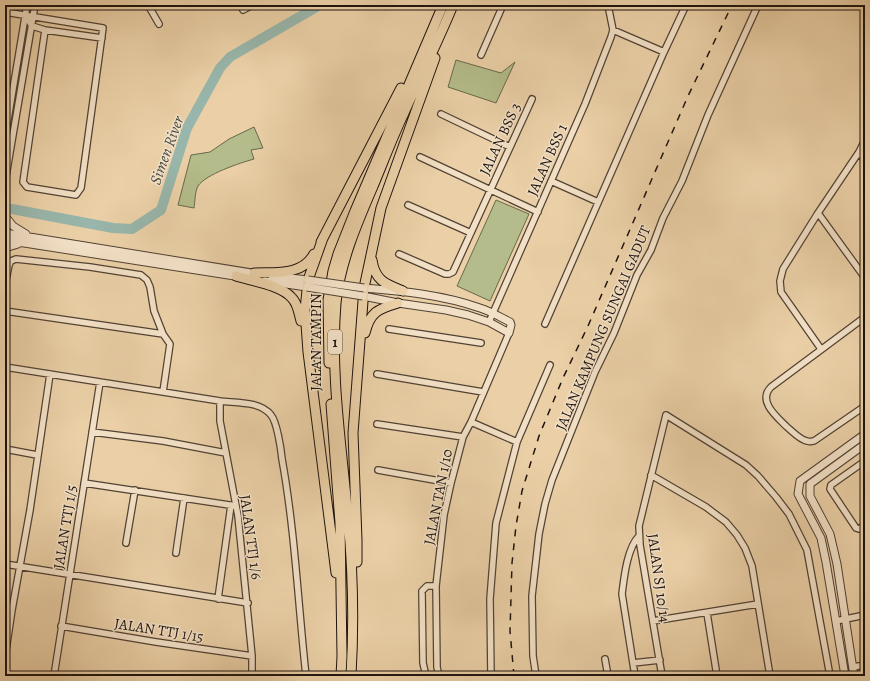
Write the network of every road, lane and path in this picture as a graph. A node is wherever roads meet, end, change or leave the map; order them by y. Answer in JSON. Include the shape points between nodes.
{"nodes":[{"id":1,"x":27,"y":5,"type":"edge"},
{"id":2,"x":35,"y":5,"type":"edge"},
{"id":3,"x":148,"y":5,"type":"edge"},
{"id":4,"x":253,"y":5,"type":"edge"},
{"id":5,"x":443,"y":5,"type":"edge"},
{"id":6,"x":454,"y":5,"type":"edge"},
{"id":7,"x":503,"y":5,"type":"edge"},
{"id":8,"x":609,"y":5,"type":"edge"},
{"id":9,"x":686,"y":5,"type":"edge"},
{"id":10,"x":758,"y":5,"type":"edge"},
{"id":11,"x":243,"y":10,"type":"dead end"},
{"id":12,"x":5,"y":12,"type":"edge"},
{"id":13,"x":26,"y":16,"type":"junction"},
{"id":14,"x":34,"y":17,"type":"junction"},
{"id":15,"x":159,"y":24,"type":"dead end"},
{"id":16,"x":32,"y":26,"type":"junction"},
{"id":17,"x":444,"y":28,"type":"junction"},
{"id":18,"x":45,"y":30,"type":"junction"},
{"id":19,"x":613,"y":30,"type":"junction"},
{"id":20,"x":102,"y":38,"type":"junction"},
{"id":21,"x":424,"y":50,"type":"junction"},
{"id":22,"x":664,"y":52,"type":"junction"},
{"id":23,"x":481,"y":55,"type":"dead end"},
{"id":24,"x":532,"y":99,"type":"dead end"},
{"id":25,"x":441,"y":114,"type":"dead end"},
{"id":26,"x":5,"y":137,"type":"edge"},
{"id":27,"x":865,"y":140,"type":"edge"},
{"id":28,"x":510,"y":147,"type":"junction"},
{"id":29,"x":859,"y":152,"type":"junction"},
{"id":30,"x":420,"y":157,"type":"dead end"},
{"id":31,"x":865,"y":161,"type":"edge"},
{"id":32,"x":552,"y":181,"type":"junction"},
{"id":33,"x":5,"y":182,"type":"edge"},
{"id":34,"x":490,"y":190,"type":"junction"},
{"id":35,"x":598,"y":202,"type":"junction"},
{"id":36,"x":408,"y":205,"type":"dead end"},
{"id":37,"x":538,"y":212,"type":"junction"},
{"id":38,"x":818,"y":213,"type":"junction"},
{"id":39,"x":5,"y":216,"type":"edge"},
{"id":40,"x":5,"y":233,"type":"edge"},
{"id":41,"x":471,"y":233,"type":"junction"},
{"id":42,"x":30,"y":237,"type":"junction"},
{"id":43,"x":323,"y":238,"type":"junction"},
{"id":44,"x":5,"y":240,"type":"edge"},
{"id":45,"x":26,"y":243,"type":"junction"},
{"id":46,"x":5,"y":248,"type":"edge"},
{"id":47,"x":371,"y":253,"type":"junction"},
{"id":48,"x":399,"y":254,"type":"dead end"},
{"id":49,"x":140,"y":258,"type":"junction"},
{"id":50,"x":254,"y":273,"type":"junction"},
{"id":51,"x":236,"y":276,"type":"junction"},
{"id":52,"x":865,"y":278,"type":"edge"},
{"id":53,"x":307,"y":284,"type":"junction"},
{"id":54,"x":5,"y":285,"type":"edge"},
{"id":55,"x":403,"y":291,"type":"junction"},
{"id":56,"x":364,"y":292,"type":"junction"},
{"id":57,"x":398,"y":304,"type":"junction"},
{"id":58,"x":5,"y":312,"type":"edge"},
{"id":59,"x":493,"y":313,"type":"junction"},
{"id":60,"x":865,"y":317,"type":"edge"},
{"id":61,"x":489,"y":322,"type":"junction"},
{"id":62,"x":545,"y":324,"type":"dead end"},
{"id":63,"x":389,"y":329,"type":"dead end"},
{"id":64,"x":509,"y":333,"type":"junction"},
{"id":65,"x":163,"y":334,"type":"junction"},
{"id":66,"x":481,"y":343,"type":"dead end"},
{"id":67,"x":821,"y":349,"type":"junction"},
{"id":68,"x":308,"y":352,"type":"junction"},
{"id":69,"x":358,"y":358,"type":"junction"},
{"id":70,"x":550,"y":365,"type":"dead end"},
{"id":71,"x":5,"y":367,"type":"edge"},
{"id":72,"x":50,"y":374,"type":"junction"},
{"id":73,"x":377,"y":374,"type":"dead end"},
{"id":74,"x":100,"y":382,"type":"junction"},
{"id":75,"x":163,"y":392,"type":"junction"},
{"id":76,"x":483,"y":392,"type":"junction"},
{"id":77,"x":220,"y":401,"type":"junction"},
{"id":78,"x":865,"y":406,"type":"edge"},
{"id":79,"x":471,"y":422,"type":"junction"},
{"id":80,"x":377,"y":424,"type":"dead end"},
{"id":81,"x":92,"y":432,"type":"junction"},
{"id":82,"x":865,"y":434,"type":"edge"},
{"id":83,"x":463,"y":437,"type":"junction"},
{"id":84,"x":517,"y":442,"type":"junction"},
{"id":85,"x":865,"y":444,"type":"edge"},
{"id":86,"x":5,"y":449,"type":"edge"},
{"id":87,"x":226,"y":453,"type":"junction"},
{"id":88,"x":38,"y":454,"type":"junction"},
{"id":89,"x":865,"y":461,"type":"edge"},
{"id":90,"x":378,"y":470,"type":"dead end"},
{"id":91,"x":651,"y":475,"type":"junction"},
{"id":92,"x":84,"y":483,"type":"junction"},
{"id":93,"x":451,"y":483,"type":"junction"},
{"id":94,"x":135,"y":490,"type":"junction"},
{"id":95,"x":184,"y":498,"type":"junction"},
{"id":96,"x":234,"y":505,"type":"junction"},
{"id":97,"x":865,"y":525,"type":"edge"},
{"id":98,"x":640,"y":536,"type":"junction"},
{"id":99,"x":126,"y":543,"type":"dead end"},
{"id":100,"x":176,"y":553,"type":"dead end"},
{"id":101,"x":5,"y":564,"type":"edge"},
{"id":102,"x":20,"y":567,"type":"junction"},
{"id":103,"x":70,"y":575,"type":"junction"},
{"id":104,"x":353,"y":583,"type":"junction"},
{"id":105,"x":436,"y":586,"type":"junction"},
{"id":106,"x":342,"y":597,"type":"junction"},
{"id":107,"x":218,"y":599,"type":"junction"},
{"id":108,"x":248,"y":603,"type":"junction"},
{"id":109,"x":758,"y":604,"type":"junction"},
{"id":110,"x":707,"y":613,"type":"junction"},
{"id":111,"x":865,"y":615,"type":"edge"},
{"id":112,"x":846,"y":619,"type":"junction"},
{"id":113,"x":653,"y":621,"type":"junction"},
{"id":114,"x":836,"y":621,"type":"junction"},
{"id":115,"x":61,"y":626,"type":"junction"},
{"id":116,"x":252,"y":656,"type":"junction"},
{"id":117,"x":5,"y":657,"type":"edge"},
{"id":118,"x":606,"y":659,"type":"dead end"},
{"id":119,"x":660,"y":660,"type":"junction"},
{"id":120,"x":632,"y":663,"type":"junction"},
{"id":121,"x":865,"y":665,"type":"edge"},
{"id":122,"x":853,"y":668,"type":"junction"},
{"id":123,"x":54,"y":676,"type":"edge"},
{"id":124,"x":252,"y":676,"type":"edge"},
{"id":125,"x":306,"y":676,"type":"edge"},
{"id":126,"x":341,"y":676,"type":"edge"},
{"id":127,"x":351,"y":676,"type":"edge"},
{"id":128,"x":426,"y":676,"type":"edge"},
{"id":129,"x":439,"y":676,"type":"edge"},
{"id":130,"x":491,"y":676,"type":"edge"},
{"id":131,"x":536,"y":676,"type":"edge"},
{"id":132,"x":608,"y":676,"type":"edge"},
{"id":133,"x":635,"y":676,"type":"edge"},
{"id":134,"x":662,"y":676,"type":"edge"},
{"id":135,"x":717,"y":676,"type":"edge"},
{"id":136,"x":770,"y":676,"type":"edge"},
{"id":137,"x":830,"y":676,"type":"edge"},
{"id":138,"x":845,"y":676,"type":"edge"},
{"id":139,"x":854,"y":676,"type":"edge"}],
"edges":[{"from":1,"to":13,"type":"street"},
{"from":2,"to":14,"type":"street"},
{"from":3,"to":15,"type":"street"},
{"from":4,"to":11,"type":"street"},
{"from":5,"to":21,"type":"highway","name":"JALAN TAMPIN","number":"1"},
{"from":6,"to":17,"type":"highway","number":"1"},
{"from":7,"to":23,"type":"street"},
{"from":8,"to":19,"type":"street"},
{"from":9,"to":22,"type":"street"},
{"from":10,"to":131,"type":"street","name":"JALAN KAMPUNG SUNGAI GADUT","via":[[708,115],[682,181],[637,275],[552,480],[539,534],[532,596]]},
{"from":12,"to":13,"type":"street"},
{"from":13,"to":14,"type":"street"},
{"from":13,"to":16,"type":"street"},
{"from":13,"to":26,"type":"street"},
{"from":14,"to":16,"type":"street"},
{"from":14,"to":20,"type":"street","via":[[103,28]]},
{"from":16,"to":18,"type":"street"},
{"from":16,"to":33,"type":"street"},
{"from":17,"to":47,"type":"highway","via":[[382,208]]},
{"from":17,"to":104,"type":"highway","name":"JALAN TAMPIN","number":"1","via":[[360,216],[347,255],[338,296],[335,373]]},
{"from":18,"to":20,"type":"street"},
{"from":18,"to":20,"type":"street","via":[[23,182],[27,187],[76,195],[82,188]]},
{"from":19,"to":22,"type":"street"},
{"from":19,"to":32,"type":"street","name":"JALAN BSS 1","via":[[591,90]]},
{"from":21,"to":43,"type":"highway","via":[[416,58]]},
{"from":21,"to":106,"type":"highway","name":"JALAN TAMPIN","number":"1","via":[[342,240],[330,286],[328,340],[332,434],[340,523]]},
{"from":22,"to":35,"type":"street"},
{"from":24,"to":28,"type":"street","name":"JALAN BSS 3"},
{"from":25,"to":28,"type":"street"},
{"from":27,"to":29,"type":"street"},
{"from":28,"to":34,"type":"street","name":"JALAN BSS 3"},
{"from":29,"to":31,"type":"street"},
{"from":29,"to":38,"type":"street"},
{"from":30,"to":34,"type":"street"},
{"from":32,"to":35,"type":"street"},
{"from":32,"to":37,"type":"street","name":"JALAN BSS 1"},
{"from":34,"to":37,"type":"street"},
{"from":34,"to":41,"type":"street","name":"JALAN BSS 3"},
{"from":35,"to":62,"type":"street"},
{"from":36,"to":41,"type":"street"},
{"from":37,"to":59,"type":"street","name":"JALAN BSS 1"},
{"from":38,"to":52,"type":"street"},
{"from":38,"to":67,"type":"street","via":[[783,269],[780,281],[781,292]]},
{"from":39,"to":42,"type":"street","via":[[13,226]]},
{"from":40,"to":42,"type":"street"},
{"from":41,"to":48,"type":"street","name":"JALAN BSS 3","via":[[453,272],[449,274]]},
{"from":42,"to":49,"type":"street"},
{"from":43,"to":50,"type":"highway","via":[[308,263],[299,269]]},
{"from":43,"to":53,"type":"highway"},
{"from":44,"to":45,"type":"street"},
{"from":45,"to":46,"type":"street"},
{"from":45,"to":49,"type":"street"},
{"from":47,"to":55,"type":"highway","via":[[373,269],[377,276],[383,282]]},
{"from":47,"to":56,"type":"highway"},
{"from":49,"to":50,"type":"street"},
{"from":49,"to":51,"type":"street"},
{"from":50,"to":53,"type":"street"},
{"from":51,"to":53,"type":"street"},
{"from":51,"to":68,"type":"highway","via":[[280,289],[292,298],[298,309]]},
{"from":53,"to":56,"type":"street","bridge":true},
{"from":53,"to":68,"type":"highway","via":[[305,310]]},
{"from":54,"to":65,"type":"street","via":[[11,260],[16,259],[141,275],[150,287],[154,311]]},
{"from":55,"to":56,"type":"street"},
{"from":55,"to":59,"type":"street","via":[[460,302]]},
{"from":56,"to":57,"type":"street"},
{"from":56,"to":69,"type":"highway"},
{"from":57,"to":61,"type":"street","via":[[446,310]]},
{"from":57,"to":69,"type":"highway","via":[[381,308],[373,314],[367,323]]},
{"from":58,"to":65,"type":"street"},
{"from":59,"to":61,"type":"street","name":"JALAN BSS 1"},
{"from":59,"to":64,"type":"street","via":[[510,322]]},
{"from":60,"to":67,"type":"street"},
{"from":61,"to":64,"type":"street"},
{"from":63,"to":66,"type":"street"},
{"from":64,"to":76,"type":"street","name":"JALAN TAN 1/10"},
{"from":65,"to":75,"type":"street","via":[[170,344]]},
{"from":67,"to":78,"type":"street","via":[[767,391],[766,399],[771,411],[800,438],[814,441]]},
{"from":68,"to":106,"type":"highway","via":[[337,583]]},
{"from":69,"to":104,"type":"highway","via":[[353,433],[357,540]]},
{"from":70,"to":84,"type":"street"},
{"from":71,"to":72,"type":"street"},
{"from":72,"to":74,"type":"street"},
{"from":72,"to":88,"type":"street"},
{"from":73,"to":76,"type":"street"},
{"from":74,"to":75,"type":"street"},
{"from":74,"to":81,"type":"street","name":"JALAN TTJ 1/5"},
{"from":75,"to":77,"type":"street"},
{"from":76,"to":79,"type":"street","name":"JALAN TAN 1/10"},
{"from":77,"to":87,"type":"street","name":"JALAN TTJ 1/6","via":[[220,421]]},
{"from":77,"to":125,"type":"street","via":[[253,405],[271,414],[274,419],[293,529]]},
{"from":79,"to":83,"type":"street","name":"JALAN TAN 1/10"},
{"from":79,"to":84,"type":"street"},
{"from":80,"to":83,"type":"street"},
{"from":81,"to":87,"type":"street"},
{"from":81,"to":92,"type":"street","name":"JALAN TTJ 1/5"},
{"from":82,"to":114,"type":"street","via":[[800,481],[798,494],[821,538]]},
{"from":83,"to":93,"type":"street","name":"JALAN TAN 1/10"},
{"from":84,"to":130,"type":"street","via":[[496,523],[490,599]]},
{"from":85,"to":112,"type":"street","via":[[810,484],[810,496],[830,534]]},
{"from":86,"to":88,"type":"street"},
{"from":87,"to":96,"type":"street","name":"JALAN TTJ 1/6"},
{"from":88,"to":102,"type":"street"},
{"from":89,"to":97,"type":"street","via":[[831,485],[830,489],[856,528]]},
{"from":90,"to":93,"type":"street"},
{"from":91,"to":98,"type":"street","name":"JALAN SJ 10/14","via":[[639,526]]},
{"from":91,"to":109,"type":"street","via":[[706,507],[726,522],[737,535],[752,566]]},
{"from":91,"to":137,"type":"street","name":"JALAN SJ 10/14","via":[[666,414],[746,465],[776,496],[806,550]]},
{"from":92,"to":94,"type":"street"},
{"from":92,"to":103,"type":"street","name":"JALAN TTJ 1/5"},
{"from":93,"to":105,"type":"street","name":"JALAN TAN 1/10","via":[[444,515]]},
{"from":94,"to":95,"type":"street"},
{"from":94,"to":99,"type":"street"},
{"from":95,"to":96,"type":"street"},
{"from":95,"to":100,"type":"street"},
{"from":96,"to":107,"type":"street"},
{"from":96,"to":108,"type":"street","name":"JALAN TTJ 1/6","via":[[238,516]]},
{"from":98,"to":113,"type":"street","name":"JALAN SJ 10/14"},
{"from":98,"to":120,"type":"street","via":[[635,540],[631,550],[622,594]]},
{"from":101,"to":102,"type":"street"},
{"from":102,"to":103,"type":"street"},
{"from":102,"to":117,"type":"street"},
{"from":103,"to":107,"type":"street"},
{"from":103,"to":115,"type":"street","name":"JALAN TTJ 1/5"},
{"from":104,"to":127,"type":"highway","name":"JALAN TAMPIN","number":"1"},
{"from":105,"to":128,"type":"street","via":[[427,586],[422,591],[423,663]]},
{"from":105,"to":129,"type":"street","name":"JALAN TAN 1/10"},
{"from":106,"to":126,"type":"highway","name":"JALAN TAMPIN","number":"1"},
{"from":107,"to":108,"type":"street"},
{"from":108,"to":116,"type":"street","name":"JALAN TTJ 1/6"},
{"from":109,"to":110,"type":"street"},
{"from":109,"to":136,"type":"street"},
{"from":110,"to":113,"type":"street"},
{"from":110,"to":135,"type":"street"},
{"from":111,"to":112,"type":"street"},
{"from":112,"to":114,"type":"street"},
{"from":112,"to":122,"type":"street"},
{"from":113,"to":119,"type":"street","name":"JALAN SJ 10/14"},
{"from":114,"to":138,"type":"street"},
{"from":115,"to":116,"type":"street","name":"JALAN TTJ 1/15"},
{"from":115,"to":123,"type":"street","name":"JALAN TTJ 1/5"},
{"from":116,"to":124,"type":"street","name":"JALAN TTJ 1/6"},
{"from":118,"to":132,"type":"street"},
{"from":119,"to":120,"type":"street"},
{"from":119,"to":134,"type":"street","name":"JALAN SJ 10/14"},
{"from":120,"to":133,"type":"street"},
{"from":121,"to":122,"type":"street"},
{"from":122,"to":139,"type":"street"}]}
